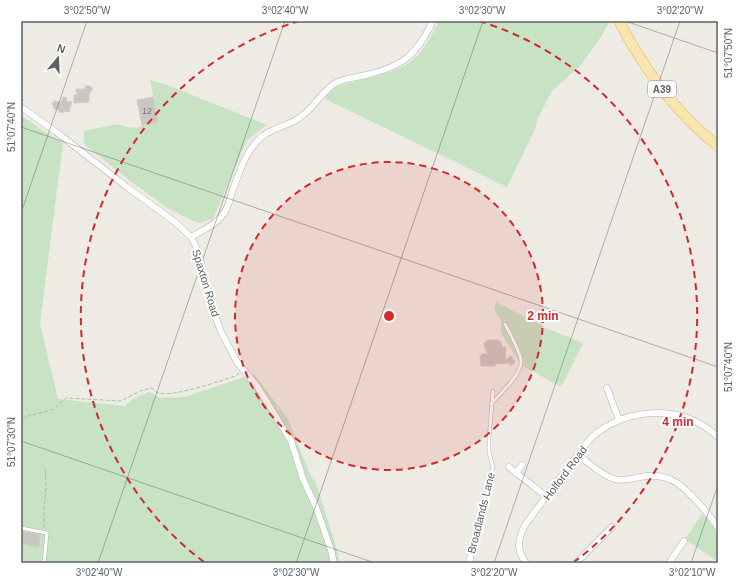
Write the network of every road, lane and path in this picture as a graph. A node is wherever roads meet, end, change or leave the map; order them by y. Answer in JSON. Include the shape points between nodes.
{"nodes":[{"id":1,"x":433,"y":21,"type":"edge"},
{"id":2,"x":619,"y":21,"type":"edge"},
{"id":3,"x":21,"y":86,"type":"edge"},
{"id":4,"x":22,"y":107,"type":"edge"},
{"id":5,"x":718,"y":146,"type":"edge"},
{"id":6,"x":191,"y":237,"type":"junction"},
{"id":7,"x":505,"y":324,"type":"dead end"},
{"id":8,"x":243,"y":370,"type":"junction"},
{"id":9,"x":607,"y":388,"type":"dead end"},
{"id":10,"x":493,"y":391,"type":"dead end"},
{"id":11,"x":492,"y":404,"type":"junction"},
{"id":12,"x":21,"y":418,"type":"edge"},
{"id":13,"x":619,"y":420,"type":"junction"},
{"id":14,"x":718,"y":437,"type":"edge"},
{"id":15,"x":578,"y":455,"type":"junction"},
{"id":16,"x":522,"y":465,"type":"dead end"},
{"id":17,"x":509,"y":467,"type":"dead end"},
{"id":18,"x":45,"y":469,"type":"dead end"},
{"id":19,"x":516,"y":473,"type":"junction"},
{"id":20,"x":547,"y":497,"type":"junction"},
{"id":21,"x":612,"y":527,"type":"dead end"},
{"id":22,"x":21,"y":528,"type":"edge"},
{"id":23,"x":718,"y":528,"type":"edge"},
{"id":24,"x":44,"y":533,"type":"junction"},
{"id":25,"x":684,"y":541,"type":"dead end"},
{"id":26,"x":471,"y":554,"type":"joint"},
{"id":27,"x":44,"y":563,"type":"edge"},
{"id":28,"x":334,"y":563,"type":"edge"},
{"id":29,"x":469,"y":563,"type":"edge"},
{"id":30,"x":526,"y":563,"type":"edge"},
{"id":31,"x":576,"y":563,"type":"edge"},
{"id":32,"x":669,"y":563,"type":"edge"}],
"edges":[{"from":1,"to":6,"type":"street","via":[[426,36],[408,58],[396,65],[335,84],[300,118],[264,135],[253,145],[242,165],[222,216],[214,224]]},
{"from":2,"to":5,"type":"main road","number":"A39","via":[[671,102]]},
{"from":3,"to":4,"type":"path"},
{"from":4,"to":6,"type":"street","name":"Spaxton Road"},
{"from":6,"to":8,"type":"street","name":"Spaxton Road","via":[[198,252],[214,313],[229,348]]},
{"from":7,"to":11,"type":"lane","via":[[521,360],[520,368]]},
{"from":8,"to":12,"type":"path","via":[[236,376],[168,394],[158,393],[152,388],[121,401],[66,398],[54,409]]},
{"from":8,"to":28,"type":"street","name":"Spaxton Road","via":[[257,386],[291,441]]},
{"from":9,"to":13,"type":"street"},
{"from":10,"to":11,"type":"lane","name":"Broadlands Lane"},
{"from":11,"to":26,"type":"lane","name":"Broadlands Lane","via":[[489,452],[493,467]]},
{"from":13,"to":14,"type":"street","name":"Holford Road","via":[[648,413],[666,413],[703,425]]},
{"from":13,"to":15,"type":"street","name":"Holford Road","via":[[598,432]]},
{"from":15,"to":20,"type":"street","name":"Holford Road"},
{"from":15,"to":23,"type":"street","via":[[612,478],[623,480],[656,476],[676,483]]},
{"from":16,"to":19,"type":"street"},
{"from":17,"to":19,"type":"street"},
{"from":18,"to":24,"type":"path"},
{"from":19,"to":20,"type":"street"},
{"from":20,"to":30,"type":"street","name":"Holford Road","via":[[520,535],[518,547]]},
{"from":21,"to":31,"type":"street","via":[[601,534]]},
{"from":22,"to":24,"type":"lane"},
{"from":24,"to":27,"type":"lane","via":[[47,533]]},
{"from":25,"to":32,"type":"street","via":[[676,547]]},
{"from":26,"to":29,"type":"street","name":"Broadlands Lane"}]}
